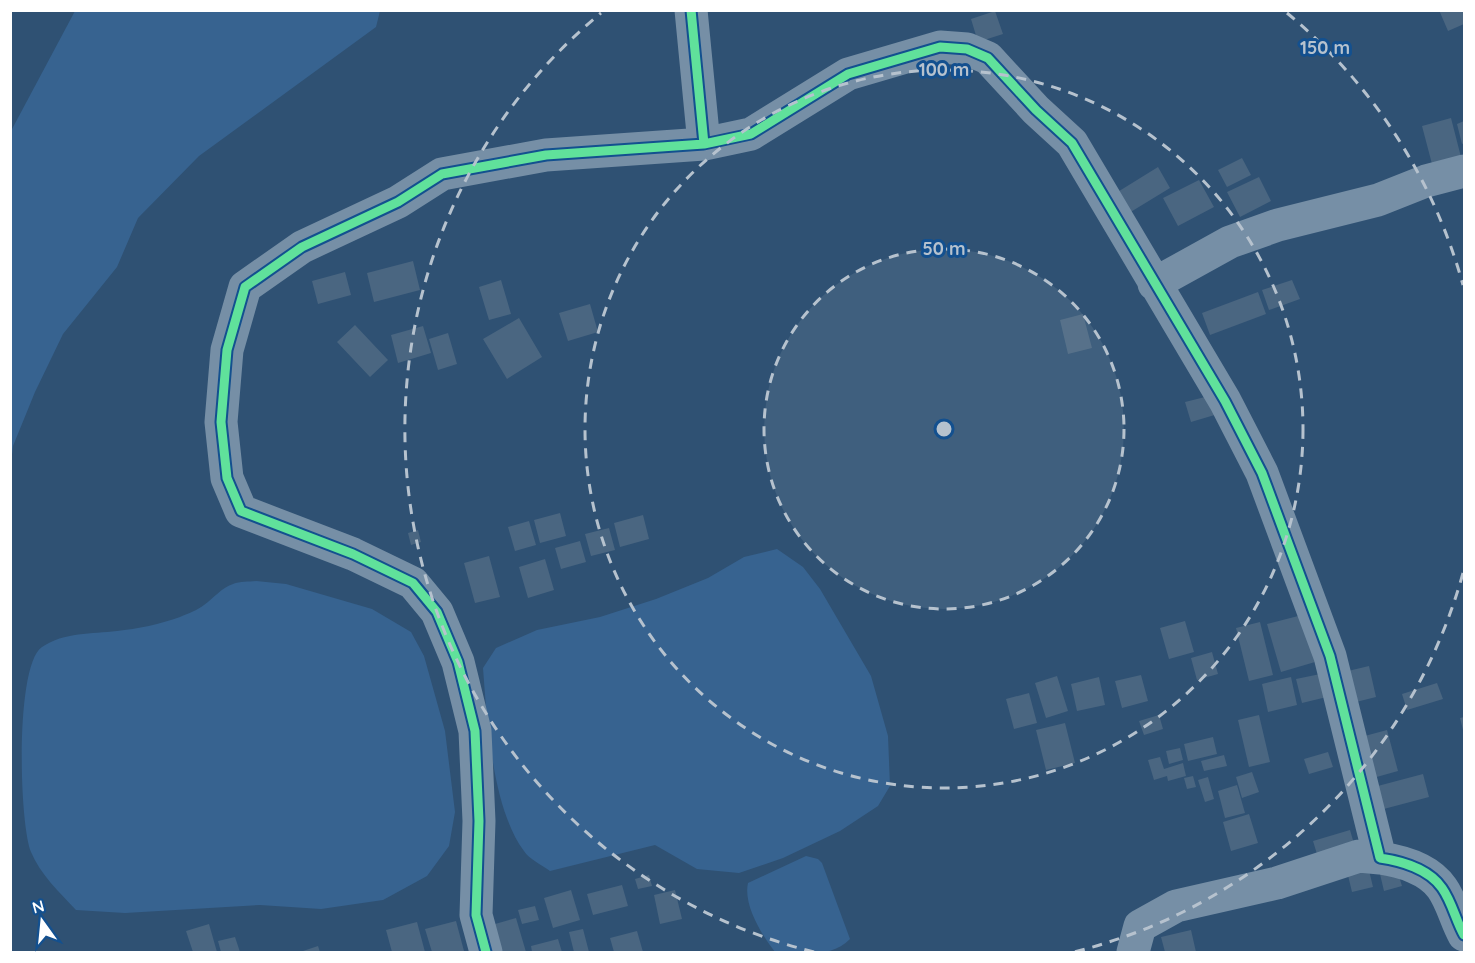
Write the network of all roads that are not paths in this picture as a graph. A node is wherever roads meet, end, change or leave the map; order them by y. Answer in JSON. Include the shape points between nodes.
{"nodes":[{"id":1,"x":691,"y":10,"type":"edge"},
{"id":2,"x":704,"y":144,"type":"junction"},
{"id":3,"x":1464,"y":171,"type":"edge"},
{"id":4,"x":1154,"y":284,"type":"junction"},
{"id":5,"x":1380,"y":858,"type":"junction"},
{"id":6,"x":1464,"y":935,"type":"edge"},
{"id":7,"x":486,"y":952,"type":"edge"},
{"id":8,"x":1133,"y":952,"type":"edge"}],
"edges":[{"from":1,"to":2,"type":"street"},
{"from":2,"to":4,"type":"street","via":[[751,134],[848,74],[940,47],[967,49],[988,58],[1072,144]]},
{"from":2,"to":7,"type":"street","via":[[546,155],[442,174],[398,202],[302,247],[245,287],[227,350],[221,422],[227,478],[241,511],[353,554],[413,583],[437,612],[458,662],[475,731],[479,820],[476,915]]},
{"from":3,"to":4,"type":"street","via":[[1230,242]]},
{"from":4,"to":5,"type":"street","via":[[1225,400],[1288,536],[1330,656]]},
{"from":5,"to":6,"type":"street","via":[[1419,869],[1442,888]]},
{"from":5,"to":8,"type":"street","via":[[1359,856],[1277,883],[1176,906],[1140,926]]}]}
